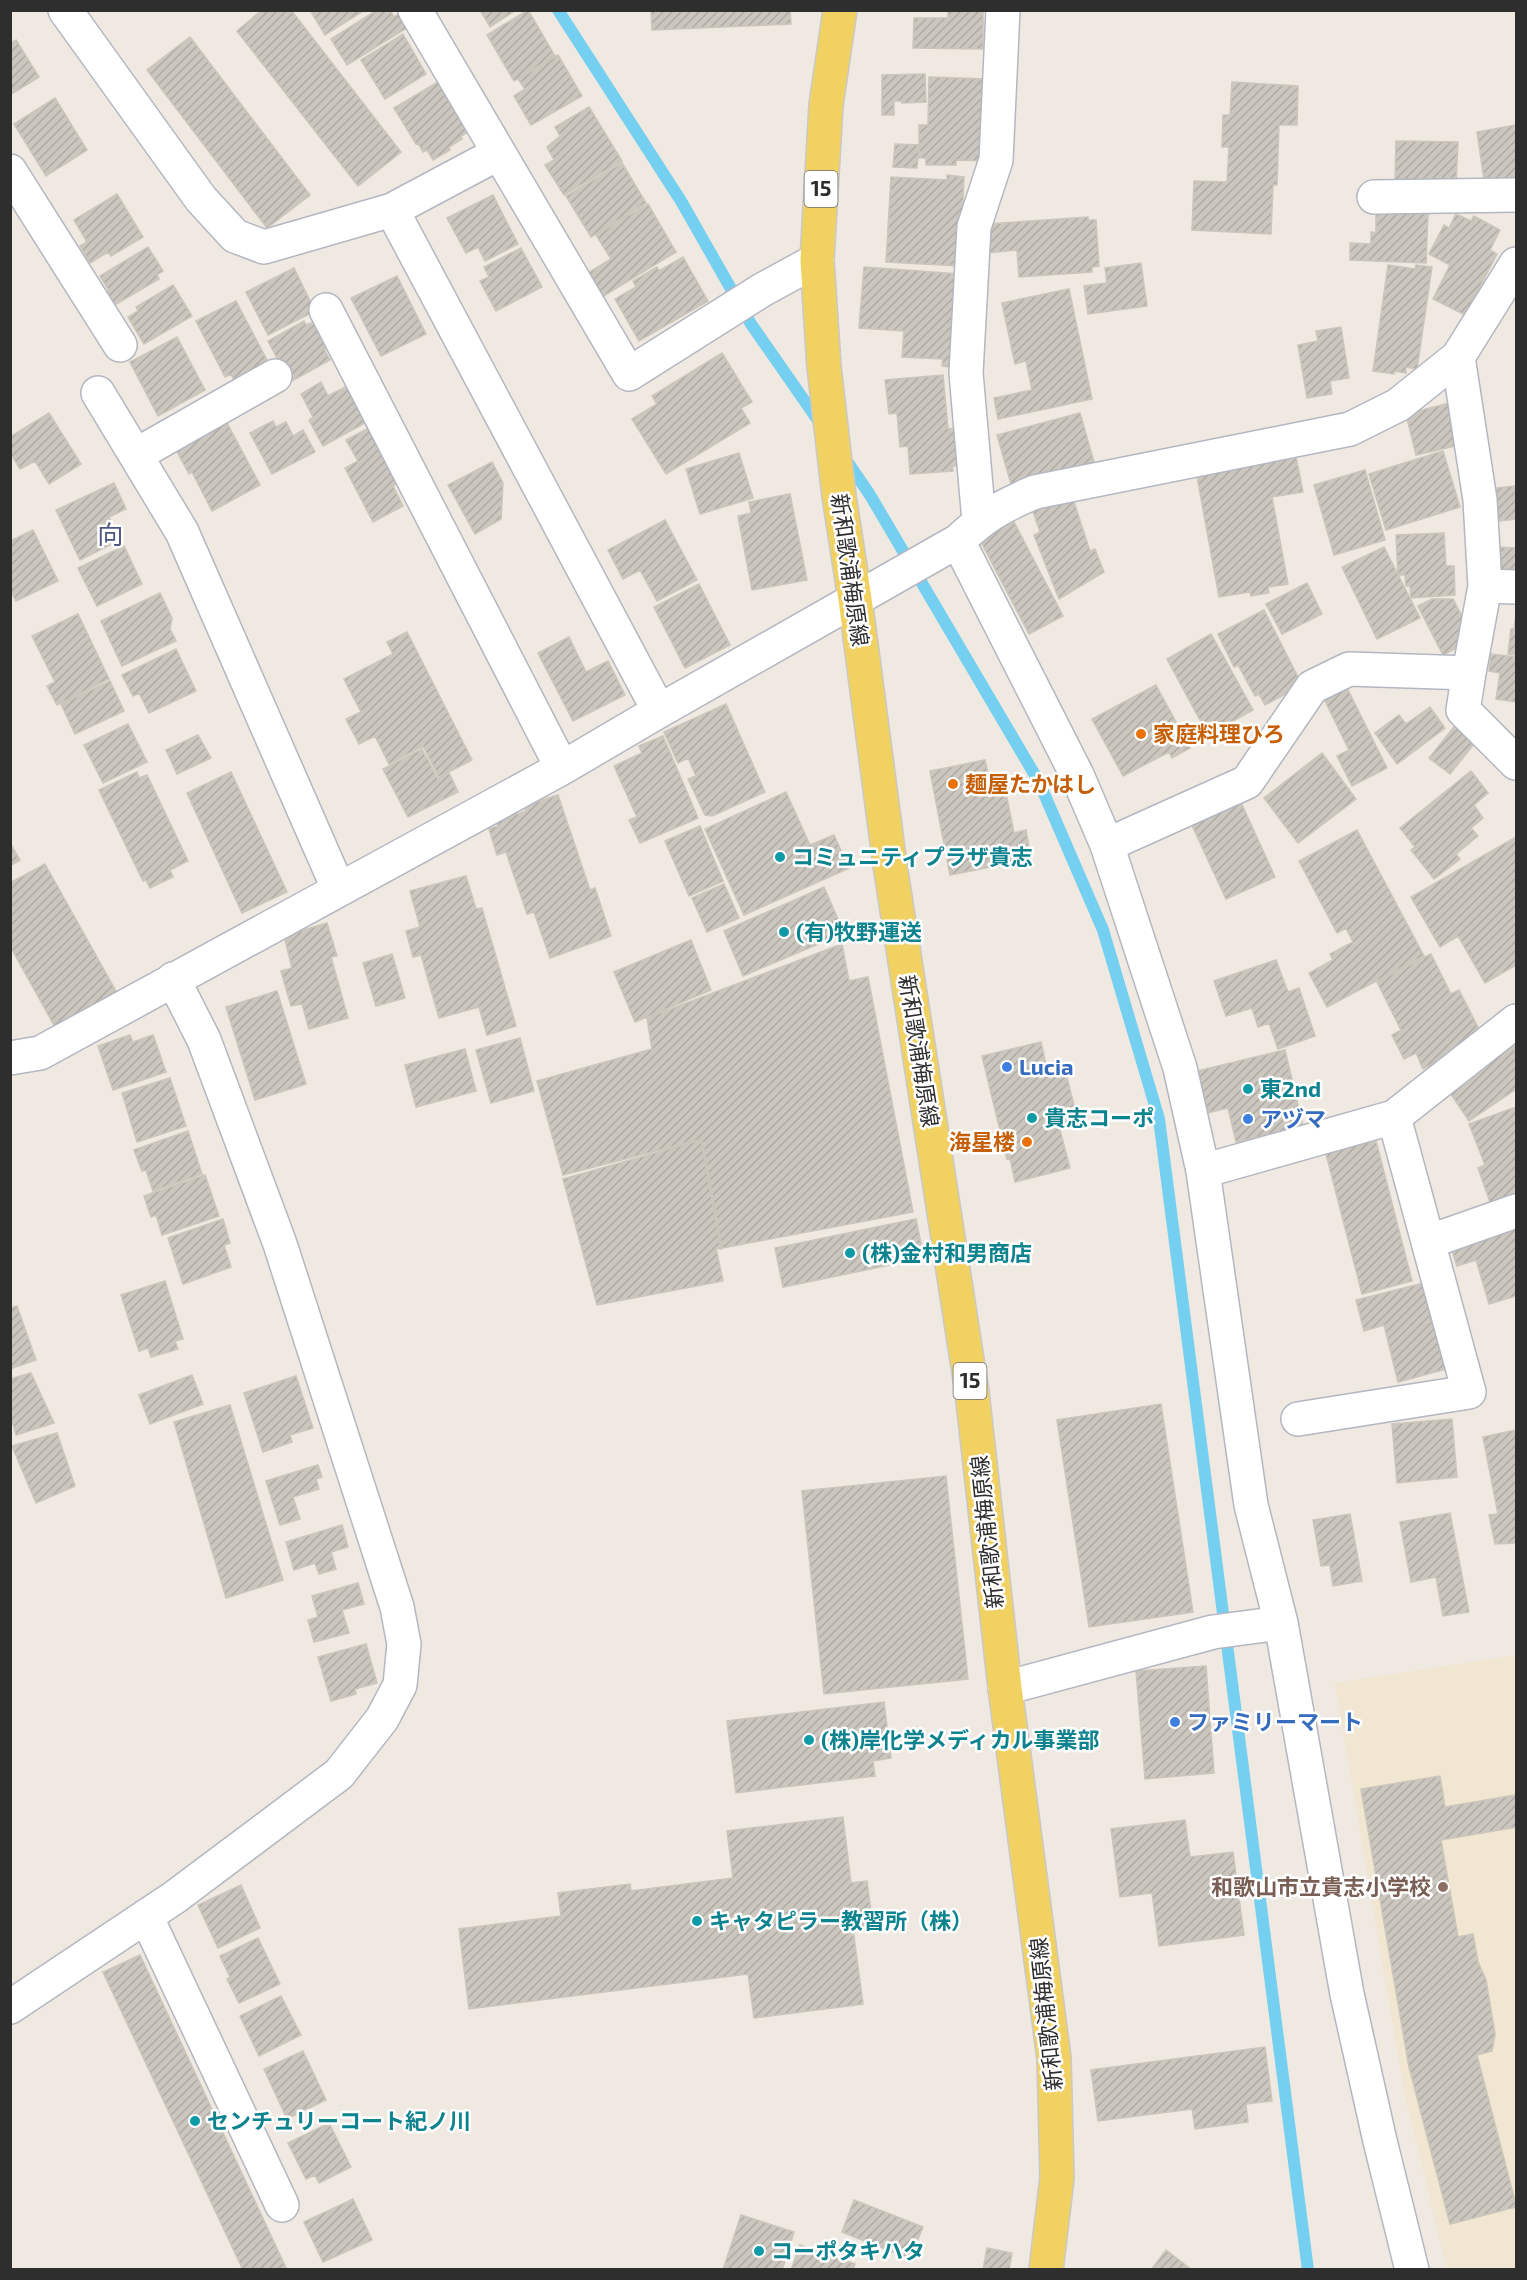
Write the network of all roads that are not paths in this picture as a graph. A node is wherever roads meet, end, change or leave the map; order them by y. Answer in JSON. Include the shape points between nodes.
{"nodes":[{"id":1,"x":65,"y":10,"type":"edge"},
{"id":2,"x":415,"y":10,"type":"edge"},
{"id":3,"x":840,"y":10,"type":"edge"},
{"id":4,"x":1003,"y":10,"type":"edge"},
{"id":5,"x":500,"y":153,"type":"junction"},
{"id":6,"x":10,"y":171,"type":"edge"},
{"id":7,"x":1516,"y":195,"type":"edge"},
{"id":8,"x":1374,"y":196,"type":"dead end"},
{"id":9,"x":392,"y":210,"type":"junction"},
{"id":10,"x":817,"y":260,"type":"junction"},
{"id":11,"x":1516,"y":264,"type":"edge"},
{"id":12,"x":326,"y":310,"type":"dead end"},
{"id":13,"x":120,"y":345,"type":"dead end"},
{"id":14,"x":1458,"y":357,"type":"junction"},
{"id":15,"x":276,"y":376,"type":"dead end"},
{"id":16,"x":98,"y":393,"type":"dead end"},
{"id":17,"x":136,"y":455,"type":"junction"},
{"id":18,"x":969,"y":531,"type":"junction"},
{"id":19,"x":1485,"y":586,"type":"junction"},
{"id":20,"x":1516,"y":587,"type":"edge"},
{"id":21,"x":855,"y":599,"type":"junction"},
{"id":22,"x":1469,"y":673,"type":"junction"},
{"id":23,"x":659,"y":711,"type":"junction"},
{"id":24,"x":1516,"y":763,"type":"edge"},
{"id":25,"x":562,"y":768,"type":"junction"},
{"id":26,"x":1107,"y":845,"type":"junction"},
{"id":27,"x":338,"y":888,"type":"junction"},
{"id":28,"x":173,"y":979,"type":"junction"},
{"id":29,"x":1516,"y":1021,"type":"edge"},
{"id":30,"x":10,"y":1058,"type":"edge"},
{"id":31,"x":1394,"y":1118,"type":"junction"},
{"id":32,"x":1203,"y":1171,"type":"junction"},
{"id":33,"x":1516,"y":1211,"type":"edge"},
{"id":34,"x":1428,"y":1242,"type":"junction"},
{"id":35,"x":1298,"y":1419,"type":"dead end"},
{"id":36,"x":1281,"y":1623,"type":"junction"},
{"id":37,"x":1005,"y":1688,"type":"junction"},
{"id":38,"x":146,"y":1916,"type":"junction"},
{"id":39,"x":10,"y":2007,"type":"edge"},
{"id":40,"x":282,"y":2205,"type":"dead end"},
{"id":41,"x":1046,"y":2270,"type":"edge"},
{"id":42,"x":1412,"y":2270,"type":"edge"}],
"edges":[{"from":1,"to":9,"type":"street","via":[[201,198],[235,236],[264,247]]},
{"from":2,"to":5,"type":"street"},
{"from":3,"to":10,"type":"main road","name":"新和歌浦梅原線","number":"15","via":[[826,105]]},
{"from":4,"to":18,"type":"street","via":[[996,160],[974,227],[966,373]]},
{"from":5,"to":9,"type":"street"},
{"from":5,"to":10,"type":"street","via":[[629,374]]},
{"from":6,"to":13,"type":"street"},
{"from":7,"to":8,"type":"street"},
{"from":9,"to":23,"type":"street"},
{"from":10,"to":21,"type":"main road","name":"新和歌浦梅原線","number":"15","via":[[824,368]]},
{"from":11,"to":14,"type":"street"},
{"from":12,"to":25,"type":"street"},
{"from":14,"to":18,"type":"street","via":[[1398,405],[1350,429],[1035,492],[998,508]]},
{"from":14,"to":19,"type":"street","via":[[1480,500]]},
{"from":15,"to":17,"type":"street"},
{"from":16,"to":17,"type":"street"},
{"from":17,"to":27,"type":"street","via":[[182,532]]},
{"from":18,"to":21,"type":"street"},
{"from":18,"to":26,"type":"street"},
{"from":19,"to":20,"type":"street"},
{"from":19,"to":22,"type":"street"},
{"from":21,"to":23,"type":"street"},
{"from":21,"to":37,"type":"main road","name":"新和歌浦梅原線","number":"15","via":[[890,865],[972,1392]]},
{"from":22,"to":24,"type":"street","via":[[1464,710]]},
{"from":22,"to":26,"type":"street","via":[[1349,669],[1312,687],[1247,782]]},
{"from":23,"to":25,"type":"street"},
{"from":25,"to":27,"type":"street"},
{"from":26,"to":32,"type":"street","via":[[1180,1068]]},
{"from":27,"to":28,"type":"street"},
{"from":28,"to":30,"type":"street","via":[[39,1053]]},
{"from":28,"to":38,"type":"street","via":[[204,1040],[280,1244],[397,1607],[404,1644],[400,1685],[382,1719],[339,1774]]},
{"from":29,"to":31,"type":"street"},
{"from":31,"to":32,"type":"street"},
{"from":31,"to":34,"type":"street"},
{"from":32,"to":36,"type":"street","via":[[1251,1505]]},
{"from":33,"to":34,"type":"street"},
{"from":34,"to":35,"type":"street","via":[[1469,1392]]},
{"from":36,"to":37,"type":"street","via":[[1213,1632]]},
{"from":36,"to":42,"type":"street","via":[[1347,1994]]},
{"from":37,"to":41,"type":"main road","name":"新和歌浦梅原線","number":"15","via":[[1054,2058],[1058,2178]]},
{"from":38,"to":39,"type":"street"},
{"from":38,"to":40,"type":"street"}]}
